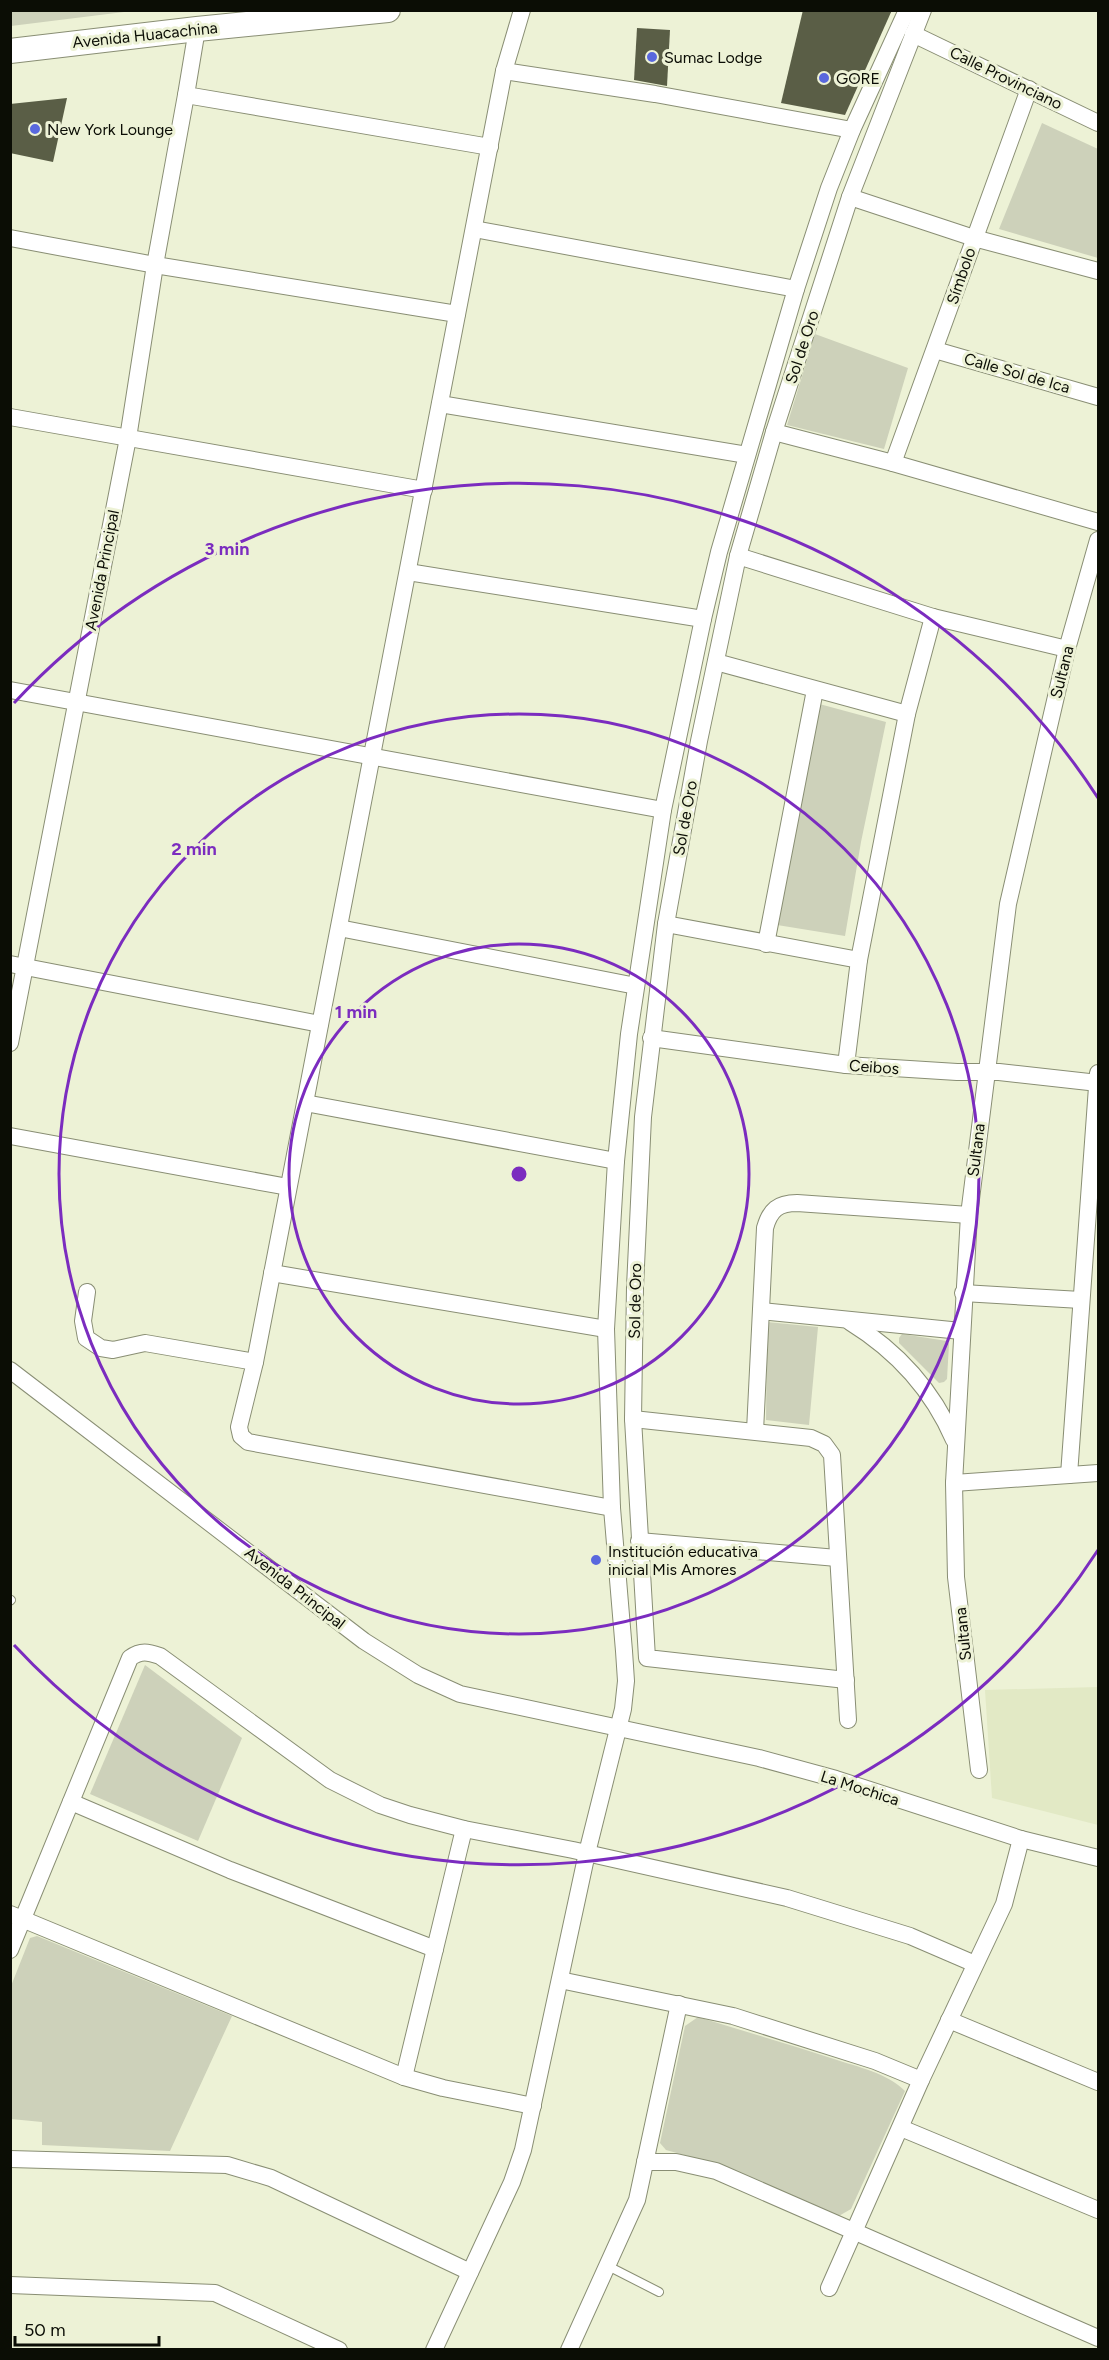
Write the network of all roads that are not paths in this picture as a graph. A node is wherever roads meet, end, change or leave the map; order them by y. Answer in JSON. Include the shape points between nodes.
{"nodes":[{"id":1,"x":388,"y":10,"type":"edge"},
{"id":2,"x":522,"y":10,"type":"edge"},
{"id":3,"x":906,"y":10,"type":"edge"},
{"id":4,"x":923,"y":10,"type":"edge"},
{"id":5,"x":263,"y":16,"type":"edge"},
{"id":6,"x":196,"y":29,"type":"junction"},
{"id":7,"x":913,"y":34,"type":"junction"},
{"id":8,"x":10,"y":51,"type":"edge"},
{"id":9,"x":504,"y":71,"type":"junction"},
{"id":10,"x":1029,"y":89,"type":"junction"},
{"id":11,"x":186,"y":95,"type":"junction"},
{"id":12,"x":1098,"y":123,"type":"edge"},
{"id":13,"x":852,"y":130,"type":"junction"},
{"id":14,"x":490,"y":147,"type":"junction"},
{"id":15,"x":850,"y":197,"type":"junction"},
{"id":16,"x":474,"y":230,"type":"junction"},
{"id":17,"x":10,"y":238,"type":"edge"},
{"id":18,"x":974,"y":238,"type":"junction"},
{"id":19,"x":155,"y":265,"type":"junction"},
{"id":20,"x":1098,"y":271,"type":"edge"},
{"id":21,"x":796,"y":289,"type":"junction"},
{"id":22,"x":458,"y":314,"type":"junction"},
{"id":23,"x":935,"y":350,"type":"junction"},
{"id":24,"x":1098,"y":397,"type":"edge"},
{"id":25,"x":440,"y":404,"type":"junction"},
{"id":26,"x":10,"y":417,"type":"edge"},
{"id":27,"x":774,"y":432,"type":"junction"},
{"id":28,"x":128,"y":438,"type":"junction"},
{"id":29,"x":747,"y":455,"type":"junction"},
{"id":30,"x":893,"y":463,"type":"junction"},
{"id":31,"x":424,"y":490,"type":"junction"},
{"id":32,"x":1098,"y":522,"type":"edge"},
{"id":33,"x":1098,"y":540,"type":"edge"},
{"id":34,"x":738,"y":556,"type":"junction"},
{"id":35,"x":408,"y":572,"type":"junction"},
{"id":36,"x":933,"y":617,"type":"junction"},
{"id":37,"x":703,"y":619,"type":"junction"},
{"id":38,"x":1067,"y":649,"type":"junction"},
{"id":39,"x":716,"y":662,"type":"junction"},
{"id":40,"x":10,"y":690,"type":"edge"},
{"id":41,"x":815,"y":690,"type":"junction"},
{"id":42,"x":77,"y":702,"type":"junction"},
{"id":43,"x":907,"y":714,"type":"junction"},
{"id":44,"x":372,"y":756,"type":"junction"},
{"id":45,"x":663,"y":810,"type":"junction"},
{"id":46,"x":666,"y":924,"type":"junction"},
{"id":47,"x":339,"y":928,"type":"junction"},
{"id":48,"x":766,"y":944,"type":"junction"},
{"id":49,"x":859,"y":960,"type":"junction"},
{"id":50,"x":18,"y":966,"type":"edge"},
{"id":51,"x":636,"y":986,"type":"junction"},
{"id":52,"x":320,"y":1024,"type":"junction"},
{"id":53,"x":651,"y":1038,"type":"junction"},
{"id":54,"x":10,"y":1043,"type":"edge"},
{"id":55,"x":846,"y":1065,"type":"junction"},
{"id":56,"x":986,"y":1073,"type":"junction"},
{"id":57,"x":1098,"y":1079,"type":"edge"},
{"id":58,"x":305,"y":1103,"type":"junction"},
{"id":59,"x":10,"y":1136,"type":"edge"},
{"id":60,"x":616,"y":1161,"type":"junction"},
{"id":61,"x":288,"y":1187,"type":"junction"},
{"id":62,"x":1093,"y":1199,"type":"edge"},
{"id":63,"x":969,"y":1215,"type":"junction"},
{"id":64,"x":272,"y":1273,"type":"junction"},
{"id":65,"x":87,"y":1292,"type":"dead end"},
{"id":66,"x":963,"y":1293,"type":"junction"},
{"id":67,"x":1081,"y":1300,"type":"junction"},
{"id":68,"x":761,"y":1311,"type":"junction"},
{"id":69,"x":844,"y":1319,"type":"junction"},
{"id":70,"x":606,"y":1329,"type":"junction"},
{"id":71,"x":961,"y":1331,"type":"junction"},
{"id":72,"x":255,"y":1362,"type":"junction"},
{"id":73,"x":10,"y":1370,"type":"edge"},
{"id":74,"x":633,"y":1419,"type":"junction"},
{"id":75,"x":755,"y":1431,"type":"junction"},
{"id":76,"x":956,"y":1444,"type":"junction"},
{"id":77,"x":1098,"y":1473,"type":"edge"},
{"id":78,"x":1069,"y":1475,"type":"junction"},
{"id":79,"x":954,"y":1483,"type":"junction"},
{"id":80,"x":612,"y":1508,"type":"junction"},
{"id":81,"x":639,"y":1541,"type":"junction"},
{"id":82,"x":837,"y":1558,"type":"junction"},
{"id":83,"x":846,"y":1680,"type":"junction"},
{"id":84,"x":848,"y":1720,"type":"dead end"},
{"id":85,"x":618,"y":1728,"type":"junction"},
{"id":86,"x":979,"y":1770,"type":"dead end"},
{"id":87,"x":71,"y":1802,"type":"junction"},
{"id":88,"x":464,"y":1829,"type":"junction"},
{"id":89,"x":1021,"y":1839,"type":"junction"},
{"id":90,"x":587,"y":1853,"type":"junction"},
{"id":91,"x":1098,"y":1858,"type":"edge"},
{"id":92,"x":17,"y":1916,"type":"edge"},
{"id":93,"x":435,"y":1949,"type":"junction"},
{"id":94,"x":10,"y":1950,"type":"edge"},
{"id":95,"x":975,"y":1965,"type":"junction"},
{"id":96,"x":560,"y":1980,"type":"junction"},
{"id":97,"x":680,"y":2004,"type":"junction"},
{"id":98,"x":949,"y":2020,"type":"junction"},
{"id":99,"x":404,"y":2077,"type":"junction"},
{"id":100,"x":921,"y":2080,"type":"junction"},
{"id":101,"x":1098,"y":2082,"type":"edge"},
{"id":102,"x":533,"y":2106,"type":"junction"},
{"id":103,"x":901,"y":2128,"type":"junction"},
{"id":104,"x":10,"y":2159,"type":"edge"},
{"id":105,"x":645,"y":2162,"type":"junction"},
{"id":106,"x":1098,"y":2210,"type":"edge"},
{"id":107,"x":854,"y":2233,"type":"junction"},
{"id":108,"x":608,"y":2266,"type":"junction"},
{"id":109,"x":470,"y":2272,"type":"junction"},
{"id":110,"x":10,"y":2285,"type":"edge"},
{"id":111,"x":829,"y":2288,"type":"dead end"},
{"id":112,"x":659,"y":2292,"type":"dead end"},
{"id":113,"x":1098,"y":2338,"type":"edge"},
{"id":114,"x":339,"y":2349,"type":"edge"},
{"id":115,"x":434,"y":2349,"type":"edge"},
{"id":116,"x":568,"y":2349,"type":"edge"}],
"edges":[{"from":1,"to":5,"type":"main road","name":"Avenida Huacachina"},
{"from":2,"to":9,"type":"street"},
{"from":3,"to":13,"type":"street"},
{"from":4,"to":7,"type":"street","name":"Sol de Oro"},
{"from":5,"to":6,"type":"main road","name":"Avenida Huacachina"},
{"from":6,"to":8,"type":"main road","name":"Avenida Huacachina"},
{"from":6,"to":11,"type":"street","name":"Avenida Principal"},
{"from":7,"to":10,"type":"street","name":"Calle Provinciano"},
{"from":7,"to":15,"type":"street","name":"Sol de Oro"},
{"from":9,"to":13,"type":"street"},
{"from":9,"to":14,"type":"street"},
{"from":10,"to":12,"type":"street","name":"Calle Provinciano"},
{"from":10,"to":18,"type":"street","name":"Símbolo"},
{"from":11,"to":14,"type":"street"},
{"from":11,"to":19,"type":"street","name":"Avenida Principal"},
{"from":13,"to":21,"type":"street"},
{"from":14,"to":16,"type":"street"},
{"from":15,"to":18,"type":"street"},
{"from":15,"to":27,"type":"street","name":"Sol de Oro"},
{"from":16,"to":21,"type":"street"},
{"from":16,"to":22,"type":"street"},
{"from":17,"to":19,"type":"street"},
{"from":18,"to":20,"type":"street"},
{"from":18,"to":23,"type":"street","name":"Símbolo"},
{"from":19,"to":22,"type":"street"},
{"from":19,"to":28,"type":"street","name":"Avenida Principal"},
{"from":21,"to":29,"type":"street"},
{"from":22,"to":25,"type":"street"},
{"from":23,"to":24,"type":"street","name":"Calle Sol de Ica"},
{"from":23,"to":30,"type":"street","name":"Símbolo"},
{"from":25,"to":29,"type":"street"},
{"from":25,"to":31,"type":"street"},
{"from":26,"to":28,"type":"street"},
{"from":27,"to":30,"type":"street"},
{"from":27,"to":34,"type":"street","name":"Sol de Oro"},
{"from":28,"to":31,"type":"street"},
{"from":28,"to":42,"type":"street","name":"Avenida Principal"},
{"from":29,"to":37,"type":"street"},
{"from":30,"to":32,"type":"street"},
{"from":31,"to":35,"type":"street"},
{"from":33,"to":38,"type":"street","name":"Sultana"},
{"from":34,"to":36,"type":"street"},
{"from":34,"to":39,"type":"street","name":"Sol de Oro"},
{"from":35,"to":37,"type":"street"},
{"from":35,"to":44,"type":"street"},
{"from":36,"to":38,"type":"street"},
{"from":36,"to":43,"type":"street"},
{"from":37,"to":45,"type":"street"},
{"from":38,"to":56,"type":"street","name":"Sultana","via":[[1008,904]]},
{"from":39,"to":41,"type":"street"},
{"from":39,"to":46,"type":"street","name":"Sol de Oro"},
{"from":40,"to":42,"type":"street"},
{"from":41,"to":43,"type":"street"},
{"from":41,"to":48,"type":"street"},
{"from":42,"to":44,"type":"street"},
{"from":42,"to":50,"type":"street","name":"Avenida Principal"},
{"from":43,"to":49,"type":"street"},
{"from":44,"to":45,"type":"street"},
{"from":44,"to":47,"type":"street"},
{"from":45,"to":51,"type":"street"},
{"from":46,"to":48,"type":"street"},
{"from":46,"to":53,"type":"street","name":"Sol de Oro"},
{"from":47,"to":51,"type":"street"},
{"from":47,"to":52,"type":"street"},
{"from":48,"to":49,"type":"street"},
{"from":49,"to":55,"type":"street"},
{"from":50,"to":52,"type":"street"},
{"from":50,"to":54,"type":"street","name":"Avenida Principal"},
{"from":51,"to":60,"type":"street"},
{"from":52,"to":58,"type":"street"},
{"from":53,"to":55,"type":"street","name":"Ceibos"},
{"from":53,"to":74,"type":"street","name":"Sol de Oro","via":[[640,1166]]},
{"from":55,"to":56,"type":"street","name":"Ceibos"},
{"from":56,"to":57,"type":"street","name":"Ceibos"},
{"from":56,"to":63,"type":"street","name":"Sultana"},
{"from":57,"to":62,"type":"street"},
{"from":58,"to":60,"type":"street"},
{"from":58,"to":61,"type":"street"},
{"from":59,"to":61,"type":"street"},
{"from":60,"to":70,"type":"street"},
{"from":61,"to":64,"type":"street"},
{"from":62,"to":67,"type":"street"},
{"from":63,"to":66,"type":"street","name":"Sultana"},
{"from":63,"to":68,"type":"street","via":[[797,1203],[776,1207],[765,1228]]},
{"from":64,"to":70,"type":"street"},
{"from":64,"to":72,"type":"street"},
{"from":65,"to":72,"type":"street","via":[[83,1321],[86,1338],[101,1348],[113,1350],[145,1343]]},
{"from":66,"to":67,"type":"street"},
{"from":66,"to":71,"type":"street","name":"Sultana"},
{"from":67,"to":78,"type":"street"},
{"from":68,"to":69,"type":"street"},
{"from":68,"to":75,"type":"street"},
{"from":69,"to":71,"type":"street"},
{"from":69,"to":76,"type":"street","via":[[875,1337],[909,1369],[934,1401]]},
{"from":70,"to":80,"type":"street"},
{"from":71,"to":76,"type":"street","name":"Sultana"},
{"from":72,"to":80,"type":"street","via":[[239,1427],[248,1442]]},
{"from":73,"to":85,"type":"street","name":"Avenida Principal","via":[[364,1641],[417,1675],[460,1694]]},
{"from":74,"to":75,"type":"street"},
{"from":74,"to":81,"type":"street","name":"Sol de Oro"},
{"from":75,"to":82,"type":"street","via":[[811,1438],[824,1444],[832,1455]]},
{"from":76,"to":79,"type":"street","name":"Sultana"},
{"from":77,"to":78,"type":"street"},
{"from":78,"to":79,"type":"street"},
{"from":79,"to":86,"type":"street","name":"Sultana","via":[[956,1577]]},
{"from":80,"to":85,"type":"street","via":[[626,1681]]},
{"from":81,"to":82,"type":"street"},
{"from":81,"to":83,"type":"street","name":"Sol de Oro","via":[[647,1658]]},
{"from":82,"to":83,"type":"street"},
{"from":83,"to":84,"type":"street"},
{"from":85,"to":89,"type":"street","name":"La Mochica","via":[[814,1773]]},
{"from":85,"to":90,"type":"street"},
{"from":87,"to":88,"type":"street","via":[[130,1658],[138,1652],[148,1652],[160,1656],[357,1796]]},
{"from":87,"to":92,"type":"street"},
{"from":87,"to":93,"type":"street","via":[[230,1870]]},
{"from":88,"to":90,"type":"street"},
{"from":88,"to":93,"type":"street"},
{"from":89,"to":91,"type":"street","name":"La Mochica"},
{"from":89,"to":95,"type":"street","via":[[1004,1904]]},
{"from":90,"to":95,"type":"street","via":[[788,1898],[910,1936]]},
{"from":90,"to":96,"type":"street"},
{"from":92,"to":94,"type":"street"},
{"from":92,"to":99,"type":"street"},
{"from":93,"to":99,"type":"street"},
{"from":95,"to":98,"type":"street"},
{"from":96,"to":97,"type":"street"},
{"from":96,"to":102,"type":"street"},
{"from":97,"to":100,"type":"street","via":[[791,2033]]},
{"from":97,"to":105,"type":"street"},
{"from":98,"to":100,"type":"street"},
{"from":98,"to":101,"type":"street"},
{"from":99,"to":102,"type":"street"},
{"from":100,"to":103,"type":"street"},
{"from":102,"to":109,"type":"street","via":[[512,2182]]},
{"from":103,"to":106,"type":"street"},
{"from":103,"to":107,"type":"street"},
{"from":104,"to":109,"type":"street","via":[[227,2165],[250,2170]]},
{"from":105,"to":107,"type":"street","via":[[676,2162],[716,2171]]},
{"from":105,"to":108,"type":"street","via":[[633,2213]]},
{"from":107,"to":111,"type":"street"},
{"from":107,"to":113,"type":"street"},
{"from":108,"to":112,"type":"lane"},
{"from":108,"to":116,"type":"street"},
{"from":109,"to":115,"type":"street"},
{"from":110,"to":114,"type":"street","via":[[215,2293]]}]}
